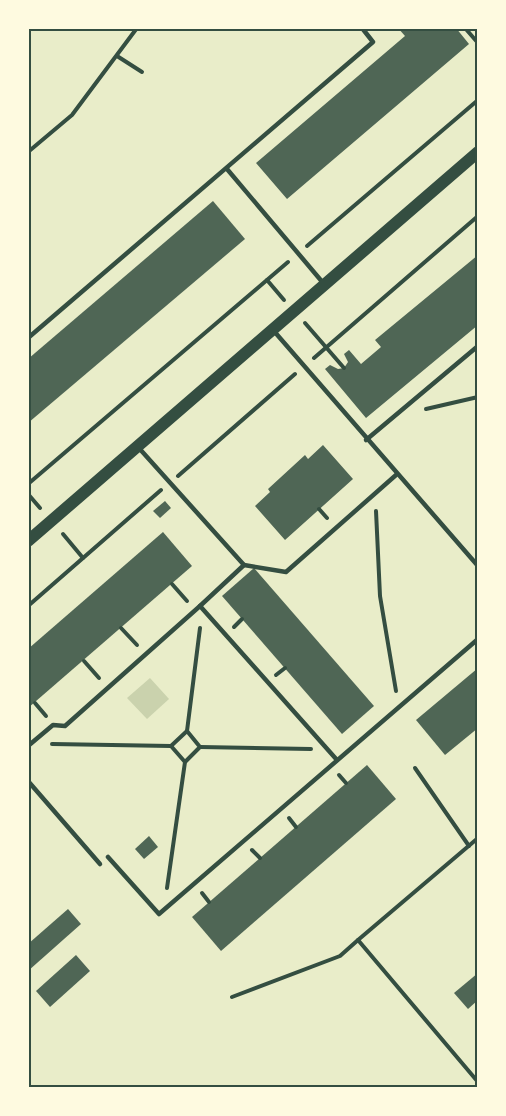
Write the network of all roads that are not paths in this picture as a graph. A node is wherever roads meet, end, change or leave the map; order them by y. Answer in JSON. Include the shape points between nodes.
{"nodes":[{"id":1,"x":362,"y":28,"type":"edge"},
{"id":2,"x":477,"y":152,"type":"edge"},
{"id":3,"x":227,"y":169,"type":"junction"},
{"id":4,"x":324,"y":284,"type":"junction"},
{"id":5,"x":273,"y":329,"type":"junction"},
{"id":6,"x":28,"y":338,"type":"edge"},
{"id":7,"x":477,"y":346,"type":"edge"},
{"id":8,"x":366,"y":440,"type":"junction"},
{"id":9,"x":138,"y":446,"type":"junction"},
{"id":10,"x":396,"y":475,"type":"junction"},
{"id":11,"x":28,"y":541,"type":"edge"},
{"id":12,"x":244,"y":565,"type":"junction"},
{"id":13,"x":477,"y":566,"type":"edge"},
{"id":14,"x":201,"y":608,"type":"junction"},
{"id":15,"x":477,"y":639,"type":"edge"},
{"id":16,"x":30,"y":745,"type":"edge"},
{"id":17,"x":337,"y":760,"type":"junction"},
{"id":18,"x":28,"y":781,"type":"edge"},
{"id":19,"x":108,"y":857,"type":"dead end"},
{"id":20,"x":100,"y":864,"type":"dead end"}],
"edges":[{"from":1,"to":3,"type":"lane","via":[[374,42]]},
{"from":2,"to":4,"type":"main road"},
{"from":3,"to":4,"type":"lane"},
{"from":3,"to":6,"type":"lane"},
{"from":4,"to":5,"type":"main road"},
{"from":5,"to":8,"type":"lane"},
{"from":5,"to":9,"type":"main road"},
{"from":7,"to":8,"type":"lane"},
{"from":8,"to":10,"type":"lane"},
{"from":9,"to":11,"type":"main road"},
{"from":9,"to":12,"type":"lane"},
{"from":10,"to":12,"type":"lane","via":[[286,572]]},
{"from":10,"to":13,"type":"lane"},
{"from":12,"to":14,"type":"lane"},
{"from":14,"to":16,"type":"lane","via":[[65,726],[53,724]]},
{"from":14,"to":17,"type":"lane"},
{"from":15,"to":17,"type":"lane"},
{"from":17,"to":19,"type":"lane","via":[[159,914]]},
{"from":18,"to":20,"type":"lane"}]}
